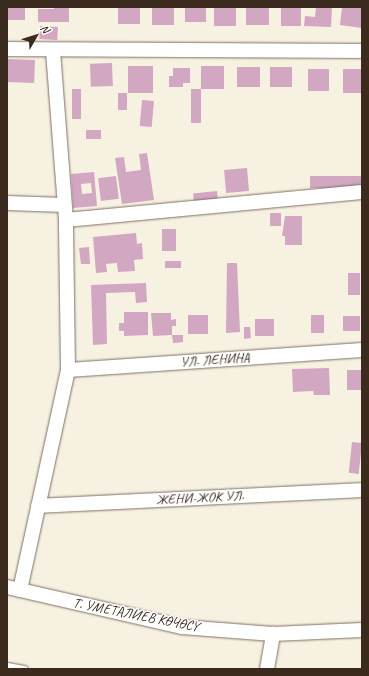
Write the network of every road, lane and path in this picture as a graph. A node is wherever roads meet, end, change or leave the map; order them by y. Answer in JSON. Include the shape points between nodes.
{"nodes":[{"id":1,"x":7,"y":49,"type":"edge"},
{"id":2,"x":53,"y":50,"type":"junction"},
{"id":3,"x":362,"y":51,"type":"edge"},
{"id":4,"x":362,"y":192,"type":"edge"},
{"id":5,"x":7,"y":202,"type":"edge"},
{"id":6,"x":64,"y":204,"type":"junction"},
{"id":7,"x":66,"y":220,"type":"junction"},
{"id":8,"x":362,"y":350,"type":"edge"},
{"id":9,"x":68,"y":370,"type":"junction"},
{"id":10,"x":362,"y":490,"type":"edge"},
{"id":11,"x":38,"y":506,"type":"junction"},
{"id":12,"x":14,"y":589,"type":"edge"},
{"id":13,"x":362,"y":630,"type":"edge"},
{"id":14,"x":273,"y":634,"type":"junction"},
{"id":15,"x":7,"y":666,"type":"edge"},
{"id":16,"x":24,"y":669,"type":"edge"},
{"id":17,"x":267,"y":669,"type":"edge"}],
"edges":[{"from":1,"to":2,"type":"street"},
{"from":2,"to":3,"type":"street"},
{"from":2,"to":6,"type":"street"},
{"from":4,"to":7,"type":"street"},
{"from":5,"to":6,"type":"street"},
{"from":6,"to":7,"type":"street"},
{"from":7,"to":9,"type":"street"},
{"from":8,"to":9,"type":"street","name":"УЛ. ЛЕНИНА"},
{"from":9,"to":11,"type":"street"},
{"from":10,"to":11,"type":"street","name":"ЖЕНИ-ЖОК УЛ."},
{"from":11,"to":12,"type":"street"},
{"from":12,"to":14,"type":"street","name":"Т. УМЕТАЛИЕВ КӨЧӨСҮ","via":[[182,627]]},
{"from":13,"to":14,"type":"street","name":"Т. УМЕТАЛИЕВ КӨЧӨСҮ"},
{"from":14,"to":17,"type":"street"},
{"from":15,"to":16,"type":"lane"}]}
